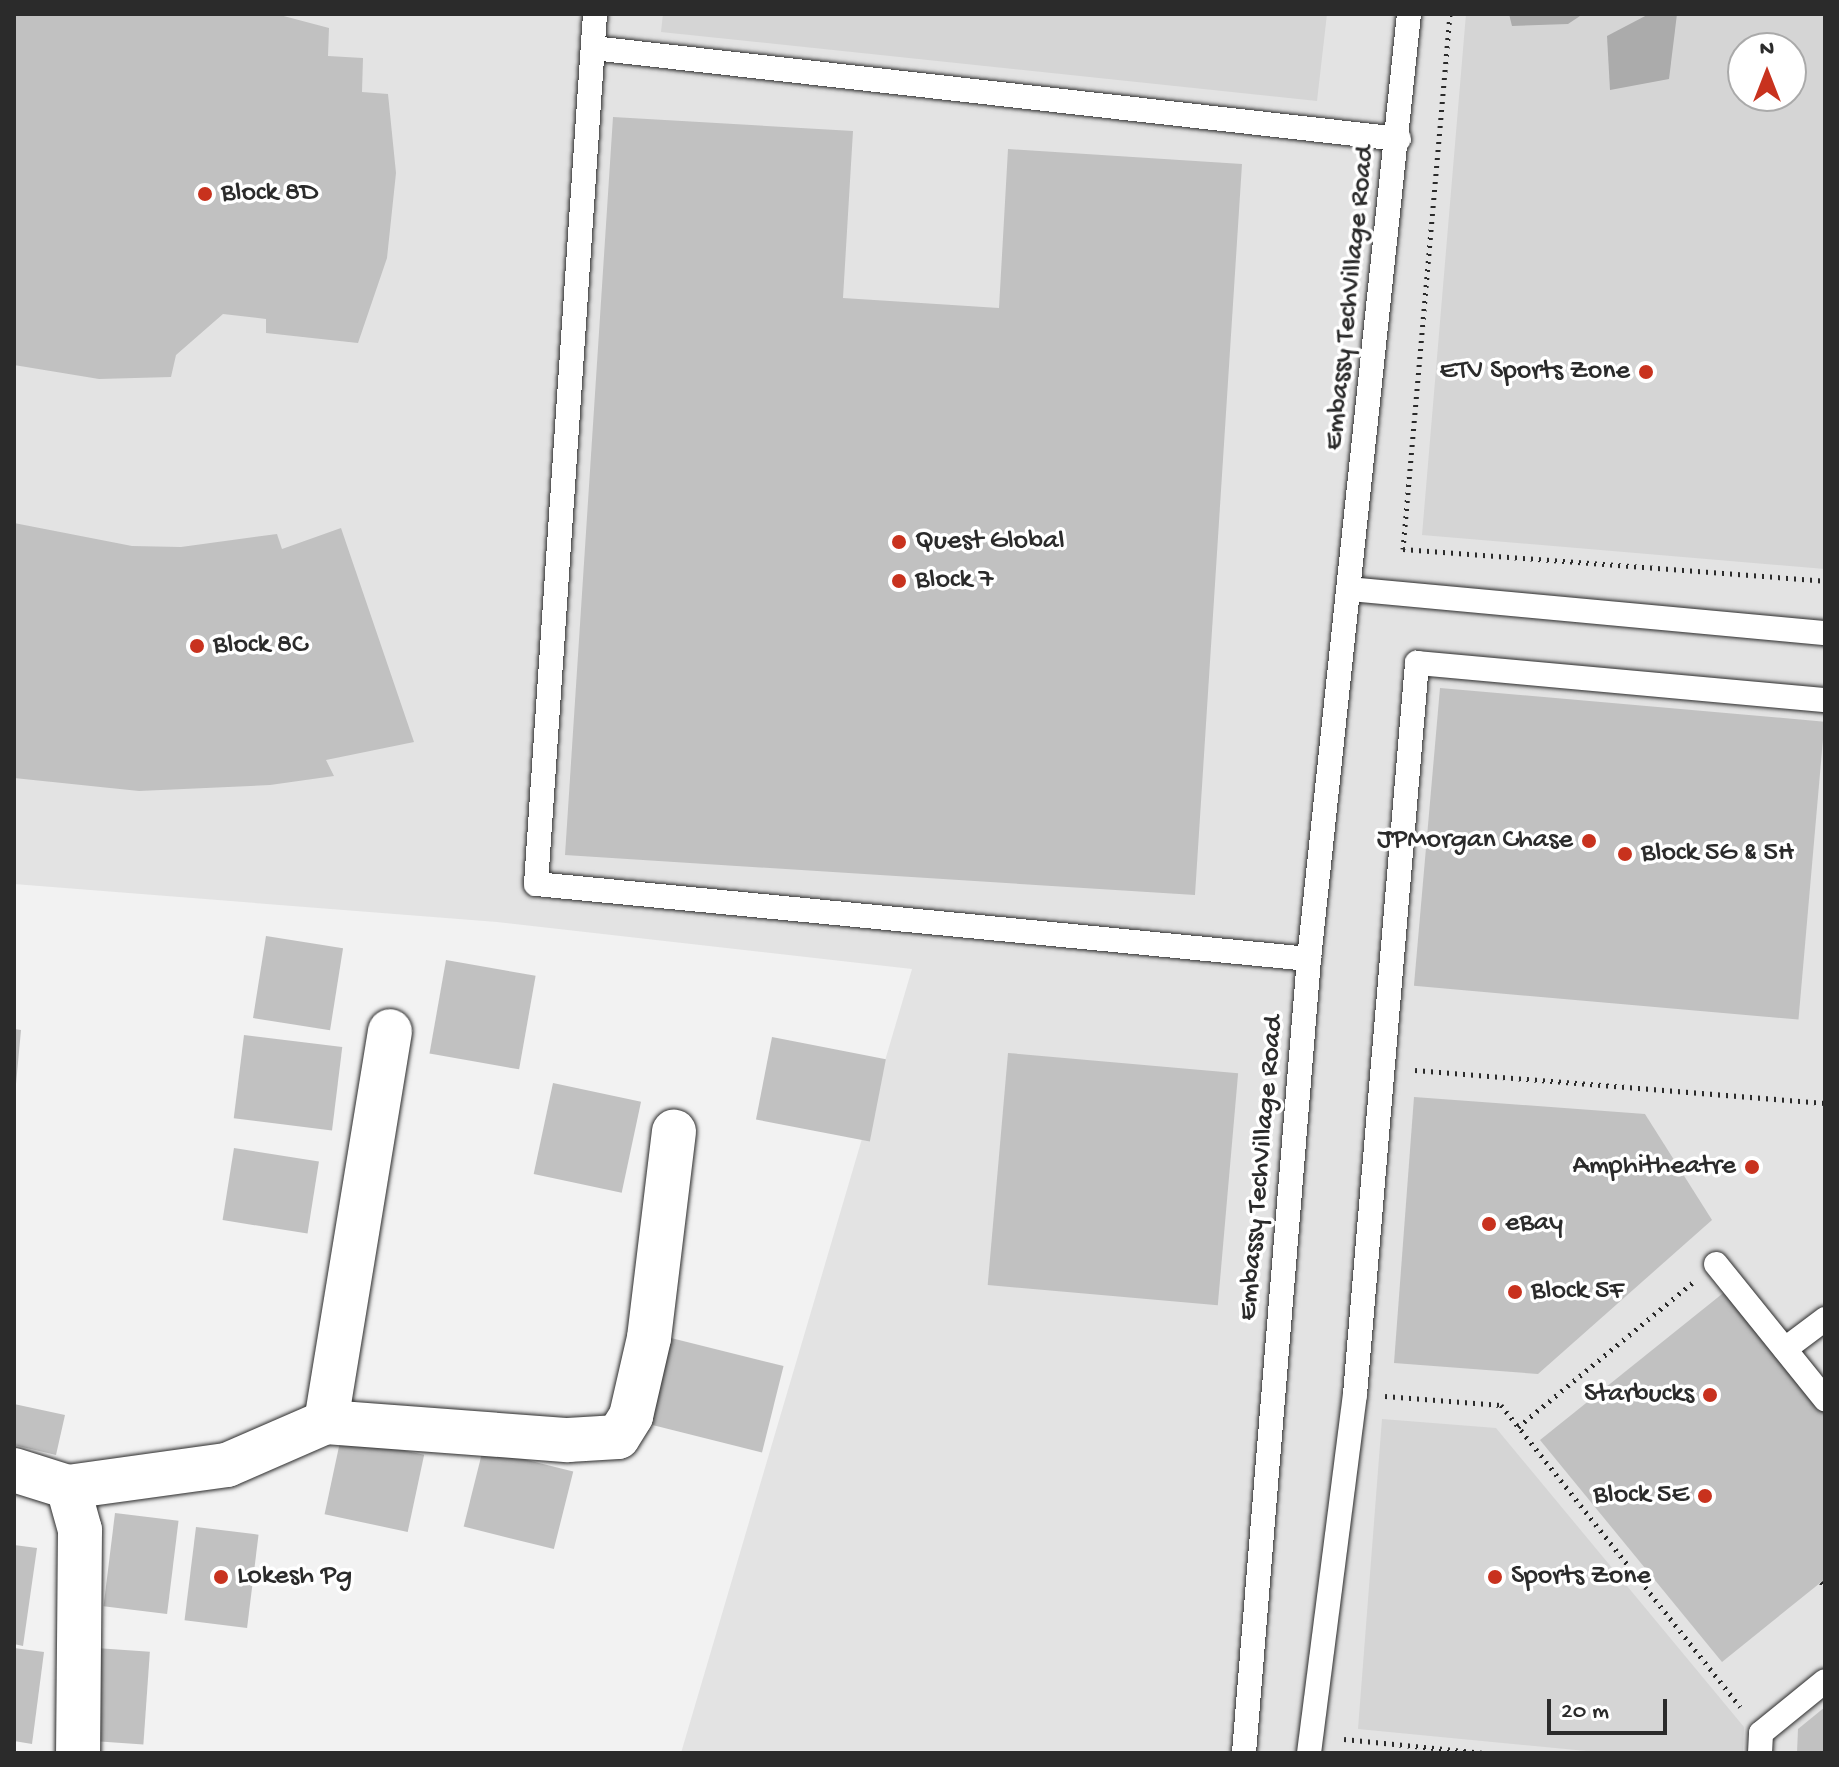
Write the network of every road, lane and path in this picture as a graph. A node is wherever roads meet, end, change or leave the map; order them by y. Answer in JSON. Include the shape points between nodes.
{"nodes":[{"id":1,"x":595,"y":14,"type":"edge"},
{"id":2,"x":1409,"y":14,"type":"edge"},
{"id":3,"x":1450,"y":14,"type":"edge"},
{"id":4,"x":593,"y":48,"type":"junction"},
{"id":5,"x":1399,"y":139,"type":"junction"},
{"id":6,"x":1825,"y":581,"type":"edge"},
{"id":7,"x":1349,"y":589,"type":"junction"},
{"id":8,"x":1825,"y":633,"type":"edge"},
{"id":9,"x":1825,"y":700,"type":"edge"},
{"id":10,"x":1309,"y":959,"type":"junction"},
{"id":11,"x":390,"y":1031,"type":"dead end"},
{"id":12,"x":1383,"y":1068,"type":"junction"},
{"id":13,"x":1825,"y":1103,"type":"edge"},
{"id":14,"x":674,"y":1132,"type":"dead end"},
{"id":15,"x":1716,"y":1264,"type":"joint"},
{"id":16,"x":1825,"y":1319,"type":"edge"},
{"id":17,"x":1785,"y":1349,"type":"junction"},
{"id":18,"x":1355,"y":1394,"type":"junction"},
{"id":19,"x":1825,"y":1399,"type":"edge"},
{"id":20,"x":326,"y":1422,"type":"junction"},
{"id":21,"x":1518,"y":1427,"type":"junction"},
{"id":22,"x":14,"y":1470,"type":"edge"},
{"id":23,"x":68,"y":1487,"type":"junction"},
{"id":24,"x":1825,"y":1681,"type":"edge"},
{"id":25,"x":1760,"y":1743,"type":"edge"},
{"id":26,"x":1310,"y":1744,"type":"edge"},
{"id":27,"x":78,"y":1753,"type":"edge"},
{"id":28,"x":1244,"y":1753,"type":"edge"},
{"id":29,"x":1484,"y":1753,"type":"edge"}],
"edges":[{"from":1,"to":4,"type":"lane"},
{"from":2,"to":5,"type":"lane","name":"Embassy TechVillage Road"},
{"from":3,"to":6,"type":"path","via":[[1403,549]]},
{"from":4,"to":5,"type":"lane"},
{"from":4,"to":10,"type":"lane","via":[[536,884]]},
{"from":5,"to":7,"type":"lane","name":"Embassy TechVillage Road"},
{"from":7,"to":8,"type":"lane"},
{"from":7,"to":10,"type":"lane","name":"Embassy TechVillage Road"},
{"from":9,"to":12,"type":"lane","via":[[1417,663]]},
{"from":10,"to":28,"type":"lane","name":"Embassy TechVillage Road"},
{"from":11,"to":20,"type":"street"},
{"from":12,"to":13,"type":"path"},
{"from":12,"to":18,"type":"lane"},
{"from":14,"to":20,"type":"street","via":[[649,1338],[631,1416],[618,1437],[568,1440]]},
{"from":15,"to":17,"type":"lane"},
{"from":15,"to":21,"type":"path"},
{"from":16,"to":17,"type":"lane"},
{"from":17,"to":19,"type":"lane"},
{"from":18,"to":21,"type":"path","via":[[1501,1405]]},
{"from":18,"to":26,"type":"lane"},
{"from":20,"to":23,"type":"street","via":[[227,1465]]},
{"from":21,"to":25,"type":"path"},
{"from":22,"to":23,"type":"street"},
{"from":23,"to":27,"type":"street","via":[[80,1530]]},
{"from":24,"to":25,"type":"lane"},
{"from":26,"to":29,"type":"path"}]}
